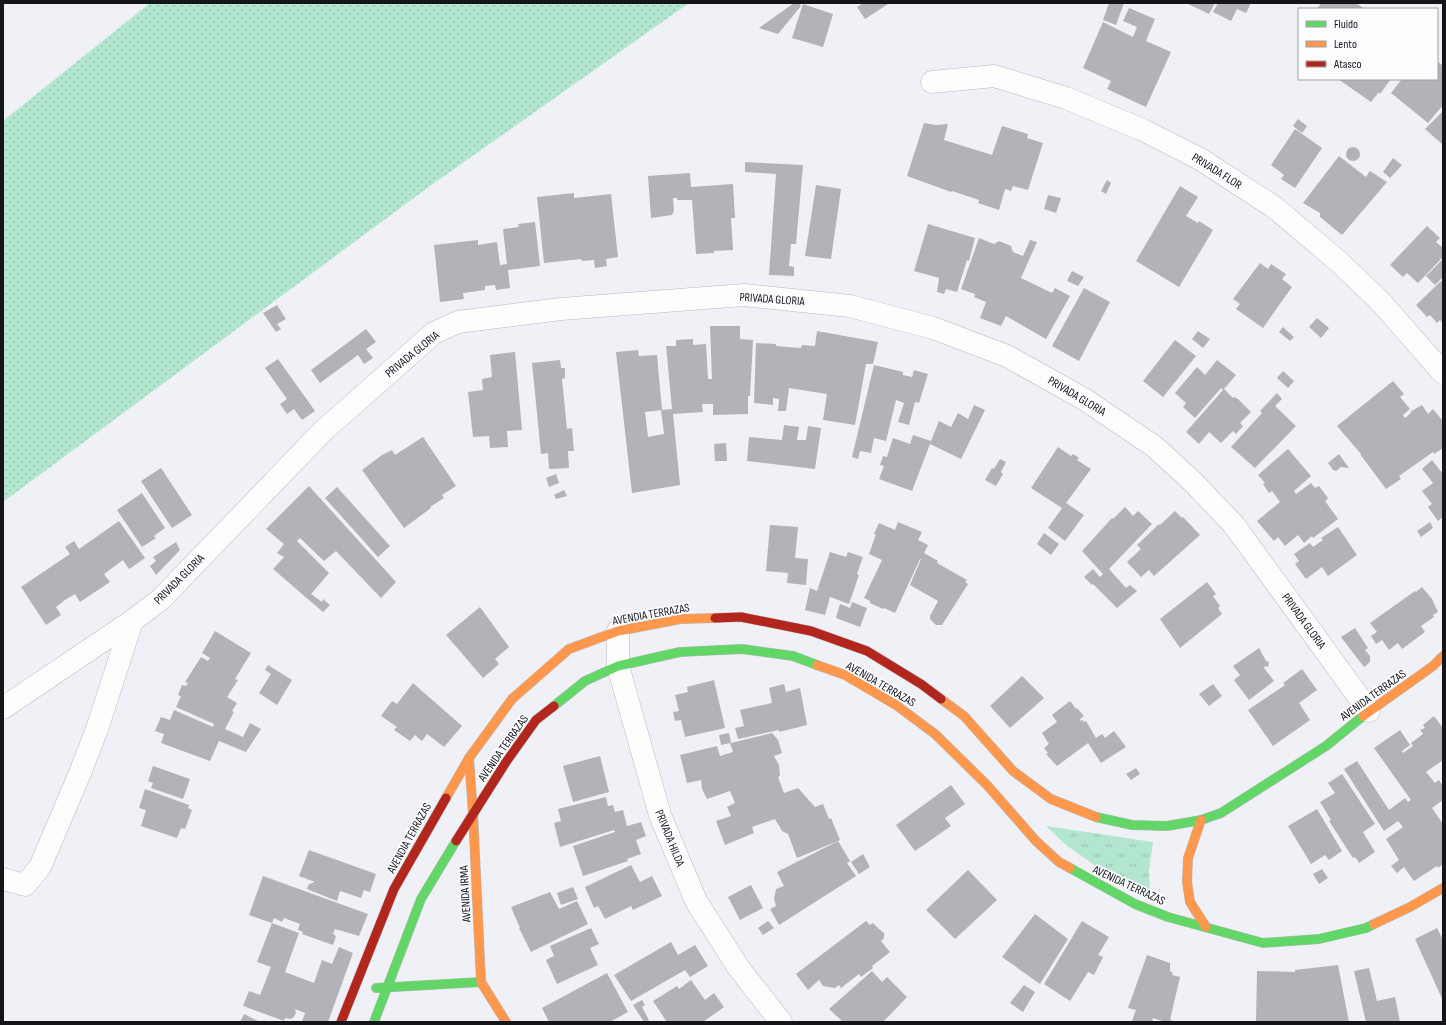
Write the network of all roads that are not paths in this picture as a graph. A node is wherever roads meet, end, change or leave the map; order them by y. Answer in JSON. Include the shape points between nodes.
{"nodes":[{"id":1,"x":932,"y":82,"type":"dead end"},
{"id":2,"x":1443,"y":373,"type":"edge"},
{"id":3,"x":132,"y":621,"type":"junction"},
{"id":4,"x":618,"y":631,"type":"junction"},
{"id":5,"x":1443,"y":656,"type":"edge"},
{"id":6,"x":618,"y":666,"type":"junction"},
{"id":7,"x":3,"y":708,"type":"edge"},
{"id":8,"x":1370,"y":711,"type":"junction"},
{"id":9,"x":469,"y":758,"type":"junction"},
{"id":10,"x":1013,"y":771,"type":"joint"},
{"id":11,"x":473,"y":813,"type":"junction"},
{"id":12,"x":1201,"y":820,"type":"junction"},
{"id":13,"x":3,"y":879,"type":"edge"},
{"id":14,"x":1443,"y":888,"type":"edge"},
{"id":15,"x":1206,"y":927,"type":"junction"},
{"id":16,"x":481,"y":982,"type":"junction"},
{"id":17,"x":388,"y":987,"type":"junction"},
{"id":18,"x":361,"y":990,"type":"junction"},
{"id":19,"x":341,"y":1022,"type":"edge"},
{"id":20,"x":374,"y":1022,"type":"edge"},
{"id":21,"x":506,"y":1022,"type":"edge"},
{"id":22,"x":781,"y":1022,"type":"edge"}],
"edges":[{"from":1,"to":2,"type":"street","name":"PRIVADA FLOR","via":[[994,76],[1066,98],[1143,130],[1200,159],[1274,207],[1339,262],[1380,301]]},
{"from":3,"to":7,"type":"street","name":"PRIVADA GLORIA"},
{"from":3,"to":8,"type":"street","name":"PRIVADA GLORIA","via":[[161,599],[323,431],[434,334],[458,322],[561,309],[744,295],[850,306],[933,328],[1007,356],[1084,398],[1155,447],[1234,525]]},
{"from":3,"to":13,"type":"street","via":[[97,729],[40,867],[24,885]]},
{"from":4,"to":6,"type":"street","name":"PRIVADA HILDA"},
{"from":4,"to":9,"type":"street","name":"AVENDIA TERRAZAS","via":[[569,649],[512,699]]},
{"from":4,"to":10,"type":"street","name":"AVENDIA TERRAZAS","via":[[680,619],[741,617],[811,631],[867,651],[921,684],[964,716]]},
{"from":5,"to":8,"type":"street","name":"AVENIDA TERRAZAS","via":[[1434,666]]},
{"from":6,"to":11,"type":"street","name":"AVENIDA TERRAZAS","via":[[585,681],[536,720]]},
{"from":6,"to":15,"type":"street","name":"AVENIDA TERRAZAS","via":[[680,652],[742,649],[793,656],[845,675],[896,705],[935,734],[1059,862],[1135,904]]},
{"from":6,"to":22,"type":"street","name":"PRIVADA HILDA","via":[[660,815],[696,901],[738,967]]},
{"from":8,"to":12,"type":"street","name":"AVENIDA TERRAZAS","via":[[1326,746],[1221,813]]},
{"from":9,"to":11,"type":"street","name":"AVENIDA IRMA"},
{"from":9,"to":18,"type":"street","name":"AVENDIA TERRAZAS","via":[[394,889]]},
{"from":10,"to":12,"type":"street","name":"AVENIDA TERRAZAS","via":[[1051,800],[1090,815],[1132,825],[1167,826]]},
{"from":11,"to":16,"type":"street","name":"AVENIDA IRMA"},
{"from":11,"to":17,"type":"street","name":"AVENIDA TERRAZAS","via":[[421,900]]},
{"from":12,"to":15,"type":"street","via":[[1188,858],[1187,882],[1190,902]]},
{"from":14,"to":15,"type":"street","name":"AVENIDA TERRAZAS","via":[[1366,928],[1320,939],[1263,943]]},
{"from":16,"to":17,"type":"street"},
{"from":16,"to":21,"type":"street","name":"AVENIDA IRMA"},
{"from":17,"to":18,"type":"street"},
{"from":17,"to":20,"type":"street","name":"AVENIDA TERRAZAS"},
{"from":18,"to":19,"type":"street","name":"AVENDIA TERRAZAS"}]}
